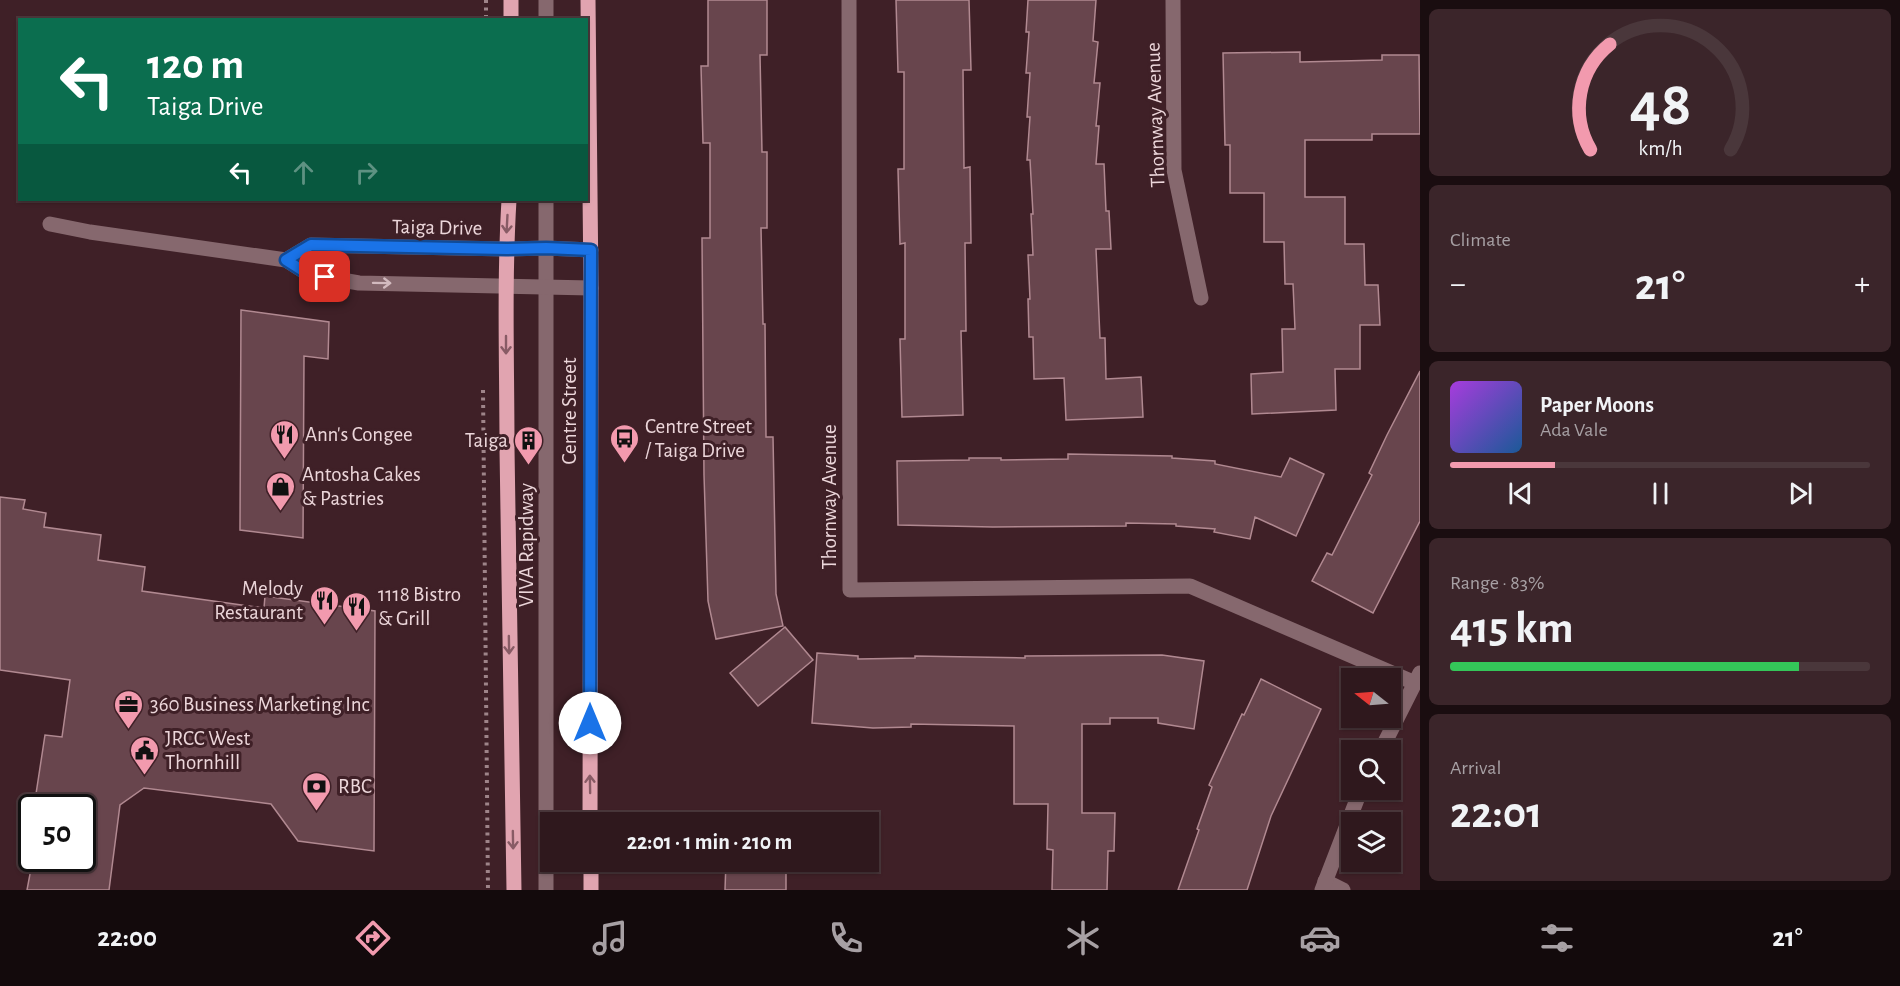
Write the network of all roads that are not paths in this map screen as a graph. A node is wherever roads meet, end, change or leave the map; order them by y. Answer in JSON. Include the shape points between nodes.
{"nodes":[{"id":1,"x":511,"y":0,"type":"edge"},
{"id":2,"x":546,"y":0,"type":"edge"},
{"id":3,"x":588,"y":0,"type":"edge"},
{"id":4,"x":849,"y":0,"type":"edge"},
{"id":5,"x":1173,"y":0,"type":"edge"},
{"id":6,"x":511,"y":18,"type":"edge"},
{"id":7,"x":546,"y":18,"type":"edge"},
{"id":8,"x":509,"y":201,"type":"edge"},
{"id":9,"x":546,"y":201,"type":"edge"},
{"id":10,"x":50,"y":224,"type":"dead end"},
{"id":11,"x":546,"y":248,"type":"junction"},
{"id":12,"x":506,"y":249,"type":"junction"},
{"id":13,"x":591,"y":250,"type":"junction"},
{"id":14,"x":286,"y":260,"type":"junction"},
{"id":15,"x":506,"y":286,"type":"junction"},
{"id":16,"x":547,"y":287,"type":"junction"},
{"id":17,"x":591,"y":288,"type":"junction"},
{"id":18,"x":1201,"y":298,"type":"dead end"},
{"id":19,"x":1417,"y":678,"type":"edge"},
{"id":20,"x":1386,"y":740,"type":"edge"},
{"id":21,"x":1357,"y":800,"type":"edge"},
{"id":22,"x":590,"y":812,"type":"edge"},
{"id":23,"x":591,"y":872,"type":"edge"},
{"id":24,"x":1323,"y":886,"type":"edge"},
{"id":25,"x":514,"y":890,"type":"edge"},
{"id":26,"x":546,"y":890,"type":"edge"},
{"id":27,"x":591,"y":890,"type":"edge"},
{"id":28,"x":1343,"y":890,"type":"edge"}],
"edges":[{"from":1,"to":6,"type":"main road"},
{"from":2,"to":7,"type":"street"},
{"from":3,"to":13,"type":"main road","name":"Centre Street"},
{"from":4,"to":19,"type":"street","name":"Thornway Avenue","via":[[850,590],[1190,586]]},
{"from":5,"to":18,"type":"street","name":"Thornway Avenue","via":[[1174,170]]},
{"from":8,"to":12,"type":"main road","one_way":true},
{"from":9,"to":11,"type":"street","name":"VIVA Rapidway"},
{"from":10,"to":14,"type":"street"},
{"from":11,"to":12,"type":"street","name":"Taiga Drive"},
{"from":11,"to":13,"type":"street","name":"Taiga Drive"},
{"from":11,"to":16,"type":"street","name":"VIVA Rapidway"},
{"from":12,"to":14,"type":"street","name":"Taiga Drive","via":[[311,245]]},
{"from":12,"to":15,"type":"main road"},
{"from":13,"to":17,"type":"main road","name":"Centre Street"},
{"from":14,"to":15,"type":"street","one_way":true,"via":[[308,274],[359,283]]},
{"from":15,"to":16,"type":"street"},
{"from":15,"to":25,"type":"main road","one_way":true},
{"from":16,"to":17,"type":"street"},
{"from":16,"to":26,"type":"street","name":"VIVA Rapidway"},
{"from":22,"to":17,"type":"main road","name":"Centre Street","one_way":true},
{"from":19,"to":20,"type":"street"},
{"from":21,"to":24,"type":"street"},
{"from":23,"to":27,"type":"main road"},
{"from":24,"to":28,"type":"street"}]}
